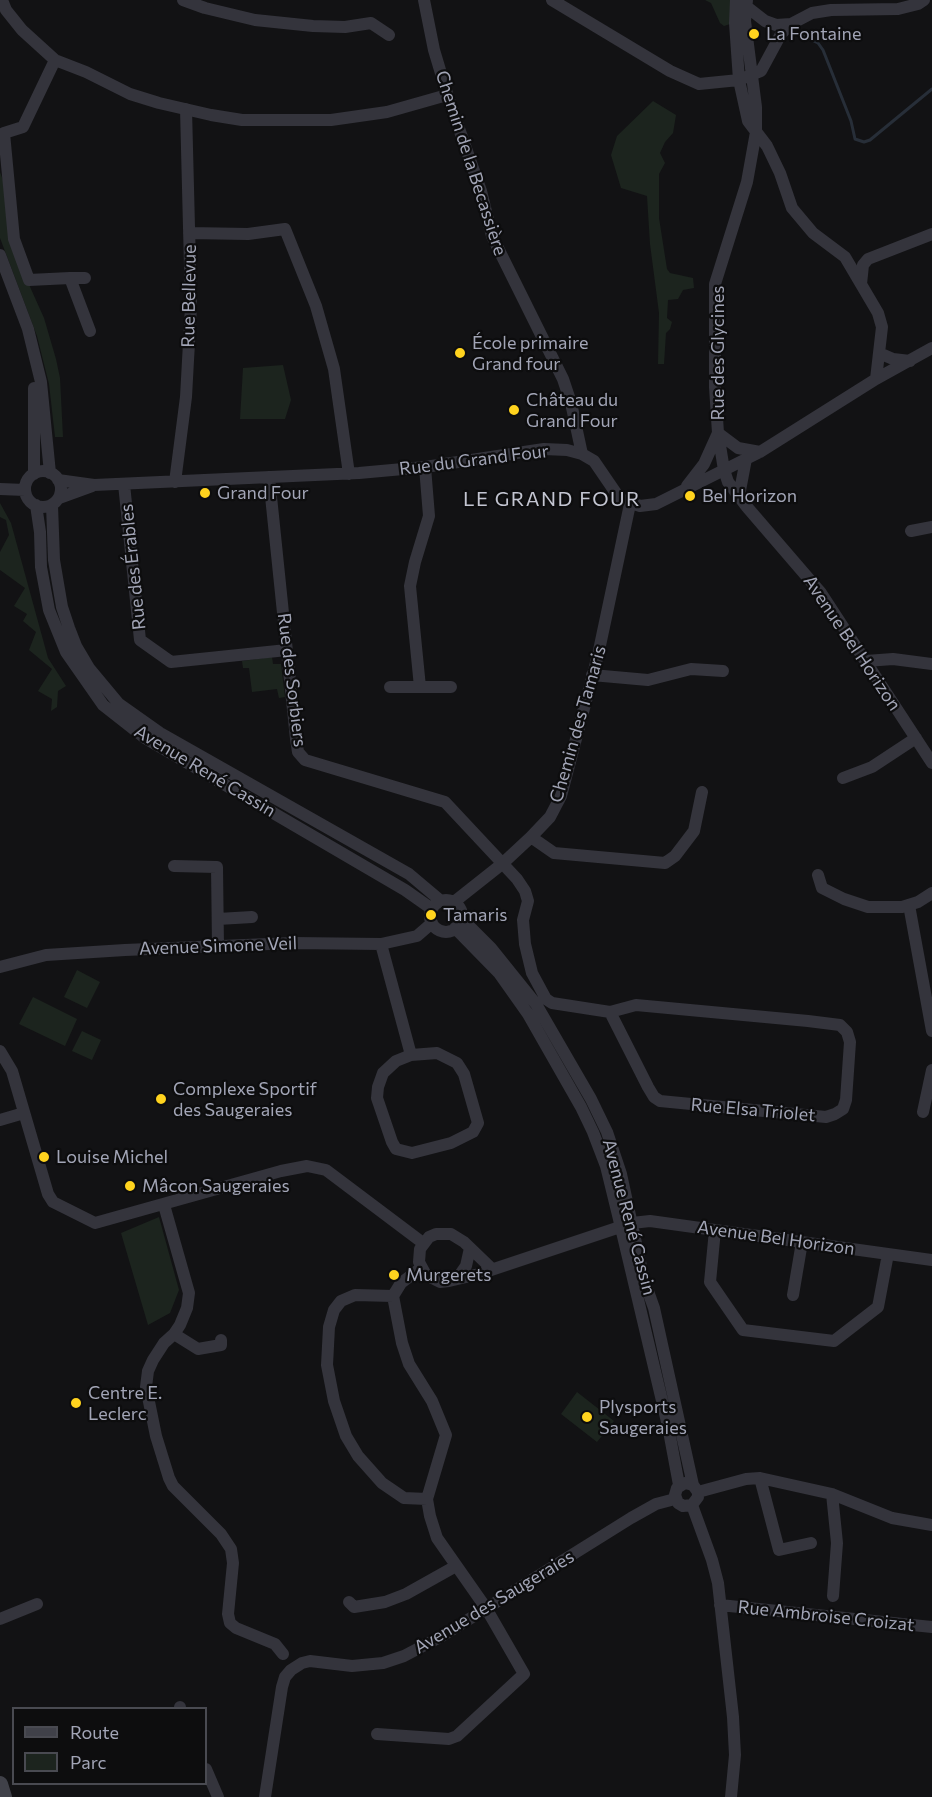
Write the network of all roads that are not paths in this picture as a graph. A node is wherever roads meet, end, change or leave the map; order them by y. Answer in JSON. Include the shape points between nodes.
{"nodes":[{"id":1,"x":2,"y":0,"type":"edge"},
{"id":2,"x":183,"y":0,"type":"edge"},
{"id":3,"x":424,"y":0,"type":"edge"},
{"id":4,"x":552,"y":0,"type":"edge"},
{"id":5,"x":736,"y":0,"type":"edge"},
{"id":6,"x":924,"y":0,"type":"edge"},
{"id":7,"x":747,"y":4,"type":"edge"},
{"id":8,"x":791,"y":24,"type":"junction"},
{"id":9,"x":389,"y":35,"type":"dead end"},
{"id":10,"x":54,"y":60,"type":"junction"},
{"id":11,"x":753,"y":75,"type":"junction"},
{"id":12,"x":740,"y":80,"type":"junction"},
{"id":13,"x":447,"y":95,"type":"junction"},
{"id":14,"x":186,"y":109,"type":"junction"},
{"id":15,"x":756,"y":132,"type":"junction"},
{"id":16,"x":189,"y":233,"type":"junction"},
{"id":17,"x":932,"y":234,"type":"edge"},
{"id":18,"x":0,"y":255,"type":"edge"},
{"id":19,"x":0,"y":275,"type":"edge"},
{"id":20,"x":70,"y":278,"type":"junction"},
{"id":21,"x":85,"y":278,"type":"dead end"},
{"id":22,"x":861,"y":284,"type":"junction"},
{"id":23,"x":90,"y":331,"type":"dead end"},
{"id":24,"x":932,"y":348,"type":"edge"},
{"id":25,"x":879,"y":353,"type":"junction"},
{"id":26,"x":910,"y":361,"type":"junction"},
{"id":27,"x":876,"y":379,"type":"junction"},
{"id":28,"x":718,"y":433,"type":"junction"},
{"id":29,"x":760,"y":452,"type":"junction"},
{"id":30,"x":582,"y":454,"type":"junction"},
{"id":31,"x":746,"y":459,"type":"junction"},
{"id":32,"x":425,"y":467,"type":"junction"},
{"id":33,"x":724,"y":470,"type":"junction"},
{"id":34,"x":34,"y":474,"type":"junction"},
{"id":35,"x":349,"y":474,"type":"junction"},
{"id":36,"x":54,"y":477,"type":"junction"},
{"id":37,"x":269,"y":477,"type":"junction"},
{"id":38,"x":175,"y":482,"type":"junction"},
{"id":39,"x":124,"y":484,"type":"junction"},
{"id":40,"x":94,"y":486,"type":"junction"},
{"id":41,"x":0,"y":489,"type":"edge"},
{"id":42,"x":686,"y":489,"type":"junction"},
{"id":43,"x":26,"y":490,"type":"junction"},
{"id":44,"x":739,"y":496,"type":"junction"},
{"id":45,"x":55,"y":501,"type":"junction"},
{"id":46,"x":630,"y":504,"type":"junction"},
{"id":47,"x":36,"y":505,"type":"junction"},
{"id":48,"x":932,"y":527,"type":"edge"},
{"id":49,"x":911,"y":531,"type":"dead end"},
{"id":50,"x":287,"y":650,"type":"junction"},
{"id":51,"x":866,"y":661,"type":"junction"},
{"id":52,"x":932,"y":664,"type":"edge"},
{"id":53,"x":723,"y":670,"type":"dead end"},
{"id":54,"x":592,"y":675,"type":"junction"},
{"id":55,"x":390,"y":687,"type":"dead end"},
{"id":56,"x":420,"y":687,"type":"junction"},
{"id":57,"x":452,"y":687,"type":"dead end"},
{"id":58,"x":916,"y":738,"type":"junction"},
{"id":59,"x":932,"y":764,"type":"edge"},
{"id":60,"x":843,"y":778,"type":"dead end"},
{"id":61,"x":702,"y":792,"type":"dead end"},
{"id":62,"x":531,"y":837,"type":"junction"},
{"id":63,"x":502,"y":864,"type":"junction"},
{"id":64,"x":174,"y":866,"type":"dead end"},
{"id":65,"x":818,"y":874,"type":"dead end"},
{"id":66,"x":932,"y":893,"type":"edge"},
{"id":67,"x":442,"y":904,"type":"junction"},
{"id":68,"x":909,"y":905,"type":"junction"},
{"id":69,"x":252,"y":917,"type":"dead end"},
{"id":70,"x":218,"y":920,"type":"junction"},
{"id":71,"x":432,"y":923,"type":"junction"},
{"id":72,"x":459,"y":924,"type":"junction"},
{"id":73,"x":381,"y":944,"type":"junction"},
{"id":74,"x":218,"y":946,"type":"junction"},
{"id":75,"x":0,"y":967,"type":"edge"},
{"id":76,"x":610,"y":1012,"type":"junction"},
{"id":77,"x":932,"y":1031,"type":"edge"},
{"id":78,"x":0,"y":1051,"type":"edge"},
{"id":79,"x":411,"y":1054,"type":"junction"},
{"id":80,"x":932,"y":1070,"type":"edge"},
{"id":81,"x":923,"y":1112,"type":"dead end"},
{"id":82,"x":24,"y":1113,"type":"junction"},
{"id":83,"x":0,"y":1120,"type":"edge"},
{"id":84,"x":164,"y":1205,"type":"junction"},
{"id":85,"x":627,"y":1226,"type":"junction"},
{"id":86,"x":715,"y":1230,"type":"junction"},
{"id":87,"x":802,"y":1242,"type":"junction"},
{"id":88,"x":423,"y":1243,"type":"junction"},
{"id":89,"x":470,"y":1248,"type":"junction"},
{"id":90,"x":888,"y":1254,"type":"junction"},
{"id":91,"x":932,"y":1260,"type":"edge"},
{"id":92,"x":421,"y":1268,"type":"junction"},
{"id":93,"x":491,"y":1268,"type":"junction"},
{"id":94,"x":457,"y":1279,"type":"junction"},
{"id":95,"x":794,"y":1295,"type":"dead end"},
{"id":96,"x":393,"y":1296,"type":"junction"},
{"id":97,"x":174,"y":1334,"type":"junction"},
{"id":98,"x":221,"y":1340,"type":"dead end"},
{"id":99,"x":760,"y":1478,"type":"junction"},
{"id":100,"x":680,"y":1485,"type":"junction"},
{"id":101,"x":696,"y":1488,"type":"junction"},
{"id":102,"x":832,"y":1494,"type":"junction"},
{"id":103,"x":427,"y":1499,"type":"junction"},
{"id":104,"x":675,"y":1499,"type":"junction"},
{"id":105,"x":692,"y":1505,"type":"junction"},
{"id":106,"x":932,"y":1525,"type":"edge"},
{"id":107,"x":811,"y":1543,"type":"dead end"},
{"id":108,"x":456,"y":1566,"type":"junction"},
{"id":109,"x":833,"y":1596,"type":"dead end"},
{"id":110,"x":349,"y":1602,"type":"dead end"},
{"id":111,"x":37,"y":1604,"type":"dead end"},
{"id":112,"x":720,"y":1605,"type":"junction"},
{"id":113,"x":486,"y":1608,"type":"junction"},
{"id":114,"x":0,"y":1619,"type":"edge"},
{"id":115,"x":932,"y":1627,"type":"edge"},
{"id":116,"x":283,"y":1654,"type":"junction"},
{"id":117,"x":302,"y":1663,"type":"junction"},
{"id":118,"x":285,"y":1677,"type":"junction"},
{"id":119,"x":377,"y":1734,"type":"dead end"},
{"id":120,"x":207,"y":1771,"type":"edge"},
{"id":121,"x":218,"y":1797,"type":"edge"},
{"id":122,"x":265,"y":1797,"type":"edge"},
{"id":123,"x":731,"y":1797,"type":"edge"}],
"edges":[{"from":1,"to":10,"type":"street","via":[[22,30]]},
{"from":2,"to":9,"type":"street","via":[[255,20],[313,26],[371,24]]},
{"from":3,"to":13,"type":"street","name":"Chemin de la Becassière"},
{"from":4,"to":12,"type":"street","via":[[684,79],[699,84]]},
{"from":5,"to":12,"type":"street"},
{"from":6,"to":8,"type":"street","via":[[898,9],[812,13]]},
{"from":7,"to":8,"type":"street","via":[[765,21]]},
{"from":7,"to":11,"type":"street","name":"Rue des Glycines","via":[[745,21]]},
{"from":8,"to":11,"type":"street","via":[[761,71]]},
{"from":10,"to":14,"type":"street","via":[[130,94]]},
{"from":10,"to":20,"type":"street","via":[[23,127],[4,133],[14,239],[29,280]]},
{"from":11,"to":12,"type":"street"},
{"from":11,"to":15,"type":"street","name":"Rue des Glycines"},
{"from":12,"to":15,"type":"street","via":[[748,121]]},
{"from":13,"to":14,"type":"street","via":[[387,112],[331,120],[242,120]]},
{"from":13,"to":30,"type":"street","name":"Chemin de la Becassière","via":[[481,191],[492,236],[563,379]]},
{"from":14,"to":16,"type":"street","name":"Rue Bellevue"},
{"from":15,"to":22,"type":"street","via":[[767,146],[796,214],[813,234],[845,257]]},
{"from":15,"to":28,"type":"street","name":"Rue des Glycines","via":[[747,182],[715,284]]},
{"from":16,"to":35,"type":"street","via":[[248,234],[285,229],[316,306],[334,369]]},
{"from":16,"to":38,"type":"street","name":"Rue Bellevue","via":[[191,306],[186,397]]},
{"from":17,"to":22,"type":"street","via":[[868,259],[863,265]]},
{"from":18,"to":36,"type":"street","via":[[28,329],[41,382]]},
{"from":19,"to":34,"type":"street","via":[[21,329],[33,382]]},
{"from":20,"to":21,"type":"street"},
{"from":20,"to":23,"type":"street"},
{"from":22,"to":25,"type":"street","via":[[882,327]]},
{"from":24,"to":26,"type":"street"},
{"from":25,"to":26,"type":"street"},
{"from":25,"to":27,"type":"street"},
{"from":26,"to":27,"type":"street"},
{"from":27,"to":29,"type":"street"},
{"from":28,"to":29,"type":"street","via":[[738,448]]},
{"from":28,"to":33,"type":"street","name":"Rue des Glycines"},
{"from":28,"to":42,"type":"street","via":[[704,464]]},
{"from":29,"to":31,"type":"street"},
{"from":30,"to":32,"type":"street","name":"Rue du Grand Four","via":[[544,449]]},
{"from":30,"to":46,"type":"street","via":[[594,461],[620,499]]},
{"from":31,"to":33,"type":"street"},
{"from":31,"to":44,"type":"street"},
{"from":32,"to":35,"type":"street","name":"Rue du Grand Four"},
{"from":32,"to":56,"type":"street","via":[[429,516],[410,586]]},
{"from":33,"to":42,"type":"street"},
{"from":33,"to":44,"type":"street","name":"Avenue Bel Horizon"},
{"from":34,"to":36,"type":"street","via":[[45,471]]},
{"from":34,"to":43,"type":"street","via":[[26,482]]},
{"from":35,"to":37,"type":"street","name":"Rue du Grand Four"},
{"from":36,"to":40,"type":"street","name":"Rue du Grand Four"},
{"from":36,"to":45,"type":"street","via":[[61,488]]},
{"from":37,"to":38,"type":"street","name":"Rue du Grand Four"},
{"from":37,"to":50,"type":"street","name":"Rue des Sorbiers"},
{"from":38,"to":39,"type":"street","name":"Rue du Grand Four"},
{"from":39,"to":40,"type":"street","name":"Rue du Grand Four"},
{"from":39,"to":50,"type":"street","name":"Rue des Érables","via":[[140,640],[171,662]]},
{"from":40,"to":45,"type":"street","name":"Rue du Grand Four"},
{"from":41,"to":43,"type":"street"},
{"from":42,"to":46,"type":"street","via":[[656,504]]},
{"from":43,"to":47,"type":"street","via":[[28,499]]},
{"from":44,"to":51,"type":"street","name":"Avenue Bel Horizon","via":[[821,593]]},
{"from":45,"to":47,"type":"street"},
{"from":45,"to":67,"type":"street","name":"Avenue René Cassin","via":[[54,560],[62,607],[89,668],[120,704],[160,733],[409,874]]},
{"from":46,"to":54,"type":"street","name":"Chemin des Tamaris"},
{"from":47,"to":67,"type":"street","name":"Avenue René Cassin","via":[[49,610],[66,652],[104,705],[145,738],[395,885]]},
{"from":48,"to":49,"type":"street"},
{"from":50,"to":63,"type":"street","name":"Rue des Sorbiers","via":[[298,752],[305,760],[445,802]]},
{"from":51,"to":52,"type":"street","via":[[893,659]]},
{"from":51,"to":58,"type":"street","name":"Avenue Bel Horizon"},
{"from":53,"to":54,"type":"street","via":[[691,669],[648,680]]},
{"from":54,"to":62,"type":"street","name":"Chemin des Tamaris","via":[[561,796],[550,817]]},
{"from":55,"to":56,"type":"street"},
{"from":56,"to":57,"type":"street"},
{"from":58,"to":59,"type":"street","name":"Avenue Bel Horizon"},
{"from":58,"to":60,"type":"street","via":[[872,767]]},
{"from":61,"to":62,"type":"street","via":[[694,831],[665,863],[554,853]]},
{"from":62,"to":63,"type":"street","name":"Chemin des Tamaris"},
{"from":63,"to":67,"type":"street","name":"Chemin des Tamaris"},
{"from":63,"to":76,"type":"street","name":"Rue Elsa Triolet","via":[[525,891],[525,944],[532,973],[546,999]]},
{"from":64,"to":70,"type":"street","via":[[217,867]]},
{"from":65,"to":68,"type":"street","via":[[822,888],[844,899],[868,907]]},
{"from":66,"to":68,"type":"street"},
{"from":67,"to":71,"type":"street","via":[[430,914]]},
{"from":67,"to":72,"type":"street","via":[[461,909]]},
{"from":68,"to":77,"type":"street"},
{"from":69,"to":70,"type":"street"},
{"from":70,"to":74,"type":"street"},
{"from":71,"to":72,"type":"street","via":[[445,932]]},
{"from":71,"to":73,"type":"street","name":"Avenue Simone Veil","via":[[417,936]]},
{"from":72,"to":85,"type":"street","name":"Avenue René Cassin","via":[[491,948],[536,1004],[591,1099],[614,1150]]},
{"from":73,"to":74,"type":"street","name":"Avenue Simone Veil"},
{"from":73,"to":79,"type":"street"},
{"from":74,"to":75,"type":"street","name":"Avenue Simone Veil","via":[[46,955]]},
{"from":76,"to":76,"type":"street","name":"Rue Elsa Triolet","via":[[648,1087],[660,1101],[826,1117],[843,1109],[850,1042],[840,1025],[636,1005]]},
{"from":78,"to":82,"type":"street","via":[[12,1071]]},
{"from":79,"to":79,"type":"street","via":[[383,1073],[378,1087],[377,1098],[396,1149],[412,1153],[452,1143],[473,1132],[478,1123],[464,1074],[457,1064],[437,1053]]},
{"from":80,"to":81,"type":"street"},
{"from":82,"to":83,"type":"street"},
{"from":82,"to":84,"type":"street","via":[[53,1202],[95,1223]]},
{"from":84,"to":88,"type":"street","via":[[297,1167],[316,1167],[326,1170]]},
{"from":84,"to":97,"type":"street","via":[[189,1293],[187,1308]]},
{"from":85,"to":86,"type":"street","name":"Avenue Bel Horizon","via":[[650,1221]]},
{"from":85,"to":93,"type":"street","name":"Avenue Bel Horizon"},
{"from":85,"to":100,"type":"street","name":"Avenue René Cassin"},
{"from":85,"to":101,"type":"street","name":"Avenue René Cassin","via":[[654,1308]]},
{"from":86,"to":87,"type":"street","name":"Avenue Bel Horizon"},
{"from":86,"to":90,"type":"street","via":[[710,1282],[743,1330],[834,1341],[878,1307]]},
{"from":87,"to":90,"type":"street","name":"Avenue Bel Horizon"},
{"from":87,"to":95,"type":"street"},
{"from":88,"to":89,"type":"street","via":[[444,1232]]},
{"from":88,"to":92,"type":"street","via":[[419,1255]]},
{"from":89,"to":93,"type":"street"},
{"from":89,"to":94,"type":"street","via":[[466,1266]]},
{"from":90,"to":91,"type":"street","name":"Avenue Bel Horizon"},
{"from":92,"to":94,"type":"street","via":[[440,1282]]},
{"from":92,"to":96,"type":"street","via":[[401,1283]]},
{"from":93,"to":94,"type":"street","name":"Avenue Bel Horizon"},
{"from":96,"to":103,"type":"street","via":[[409,1364],[442,1420],[446,1435]]},
{"from":96,"to":103,"type":"street","via":[[355,1294],[341,1301],[329,1327],[327,1365],[334,1401],[358,1456],[382,1483],[404,1498]]},
{"from":97,"to":98,"type":"street","via":[[198,1349],[221,1345]]},
{"from":97,"to":116,"type":"street","name":"Avenue des Saugeraies","via":[[153,1360],[146,1387],[169,1479],[231,1549],[230,1623],[275,1644]]},
{"from":99,"to":101,"type":"street"},
{"from":99,"to":102,"type":"street"},
{"from":99,"to":107,"type":"street","via":[[779,1550]]},
{"from":100,"to":101,"type":"street"},
{"from":100,"to":104,"type":"street"},
{"from":101,"to":105,"type":"street","via":[[698,1497]]},
{"from":102,"to":106,"type":"street","via":[[892,1518]]},
{"from":102,"to":109,"type":"street","via":[[837,1543]]},
{"from":103,"to":108,"type":"street","via":[[436,1538]]},
{"from":104,"to":105,"type":"street","via":[[682,1506]]},
{"from":104,"to":113,"type":"street","name":"Avenue des Saugeraies","via":[[631,1518]]},
{"from":105,"to":112,"type":"street","via":[[712,1560]]},
{"from":108,"to":110,"type":"street","via":[[385,1602],[354,1607]]},
{"from":108,"to":113,"type":"street"},
{"from":111,"to":114,"type":"street"},
{"from":112,"to":115,"type":"street","name":"Rue Ambroise Croizat"},
{"from":112,"to":123,"type":"street","via":[[733,1717]]},
{"from":113,"to":117,"type":"street","name":"Avenue des Saugeraies","via":[[442,1636],[382,1663]]},
{"from":113,"to":119,"type":"street","via":[[524,1674],[457,1736],[449,1739]]},
{"from":116,"to":117,"type":"street","name":"Avenue des Saugeraies"},
{"from":116,"to":118,"type":"street"},
{"from":117,"to":118,"type":"street"},
{"from":118,"to":122,"type":"street"},
{"from":120,"to":121,"type":"street"}]}
